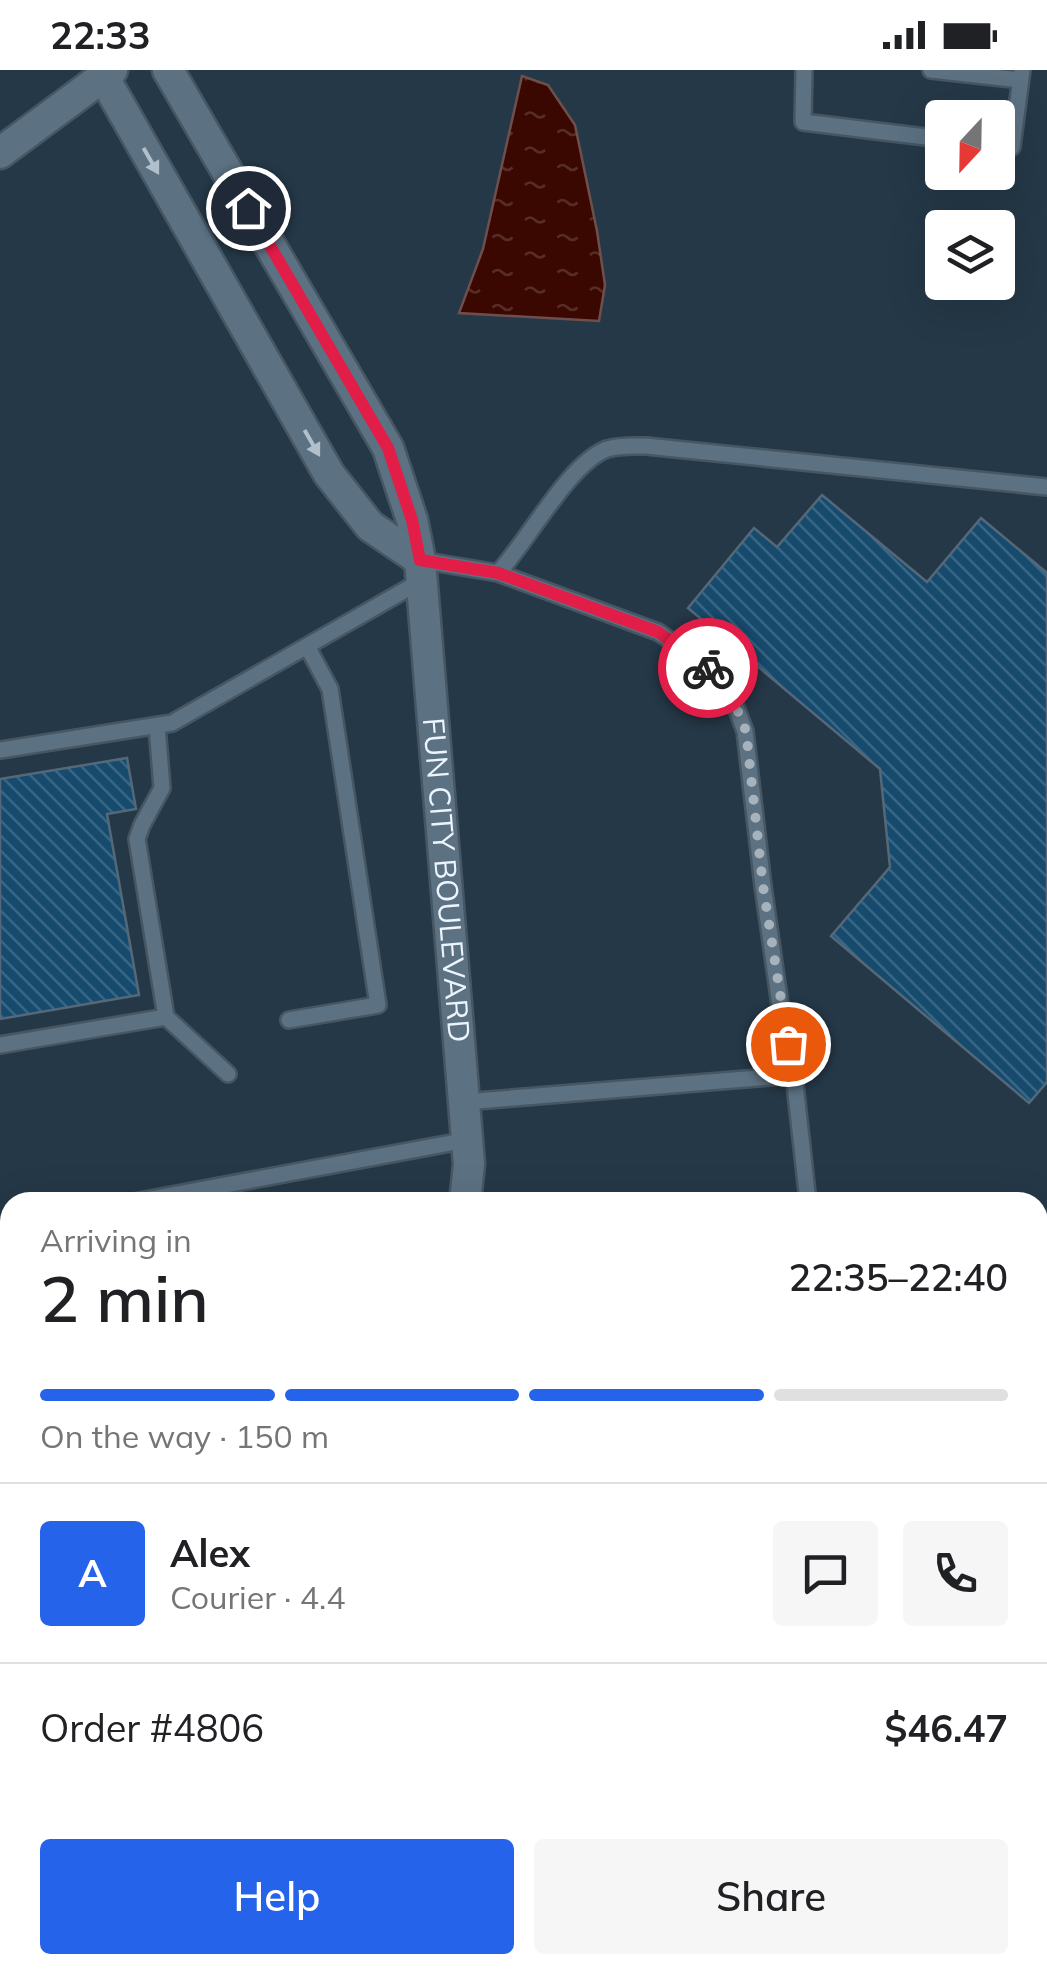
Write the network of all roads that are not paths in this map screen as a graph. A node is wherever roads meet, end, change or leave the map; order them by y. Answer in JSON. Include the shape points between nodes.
{"nodes":[{"id":1,"x":168,"y":70,"type":"edge"},
{"id":2,"x":804,"y":70,"type":"edge"},
{"id":3,"x":931,"y":70,"type":"edge"},
{"id":4,"x":108,"y":73,"type":"edge"},
{"id":5,"x":1021,"y":75,"type":"edge"},
{"id":6,"x":1015,"y":123,"type":"edge"},
{"id":7,"x":925,"y":136,"type":"edge"},
{"id":8,"x":0,"y":153,"type":"edge"},
{"id":9,"x":1047,"y":487,"type":"edge"},
{"id":10,"x":420,"y":570,"type":"junction"},
{"id":11,"x":498,"y":573,"type":"junction"},
{"id":12,"x":307,"y":646,"type":"junction"},
{"id":13,"x":156,"y":726,"type":"junction"},
{"id":14,"x":0,"y":750,"type":"edge"},
{"id":15,"x":166,"y":1018,"type":"junction"},
{"id":16,"x":289,"y":1020,"type":"dead end"},
{"id":17,"x":0,"y":1045,"type":"edge"},
{"id":18,"x":228,"y":1074,"type":"dead end"},
{"id":19,"x":794,"y":1075,"type":"junction"},
{"id":20,"x":464,"y":1102,"type":"junction"},
{"id":21,"x":466,"y":1140,"type":"junction"},
{"id":22,"x":188,"y":1192,"type":"edge"},
{"id":23,"x":466,"y":1192,"type":"edge"},
{"id":24,"x":807,"y":1192,"type":"edge"}],
"edges":[{"from":1,"to":10,"type":"street","name":"FUN CITY BOULEVARD","via":[[388,448]]},
{"from":2,"to":7,"type":"lane","via":[[803,122]]},
{"from":3,"to":5,"type":"lane"},
{"from":4,"to":8,"type":"street"},
{"from":4,"to":10,"type":"street","one_way":true,"via":[[330,474],[370,526]]},
{"from":5,"to":6,"type":"lane"},
{"from":9,"to":11,"type":"lane","via":[[612,447],[578,470]]},
{"from":10,"to":11,"type":"lane"},
{"from":10,"to":12,"type":"lane"},
{"from":10,"to":20,"type":"street","name":"FUN CITY BOULEVARD"},
{"from":11,"to":19,"type":"lane","via":[[658,632],[720,678],[746,731]]},
{"from":12,"to":13,"type":"lane"},
{"from":12,"to":16,"type":"lane","via":[[330,689],[378,1006]]},
{"from":13,"to":14,"type":"lane"},
{"from":13,"to":15,"type":"lane","via":[[162,788],[138,839]]},
{"from":15,"to":17,"type":"lane"},
{"from":15,"to":18,"type":"lane"},
{"from":19,"to":20,"type":"lane"},
{"from":19,"to":24,"type":"lane"},
{"from":20,"to":21,"type":"street","name":"FUN CITY BOULEVARD"},
{"from":21,"to":22,"type":"lane"},
{"from":21,"to":23,"type":"street","name":"FUN CITY BOULEVARD"}]}
